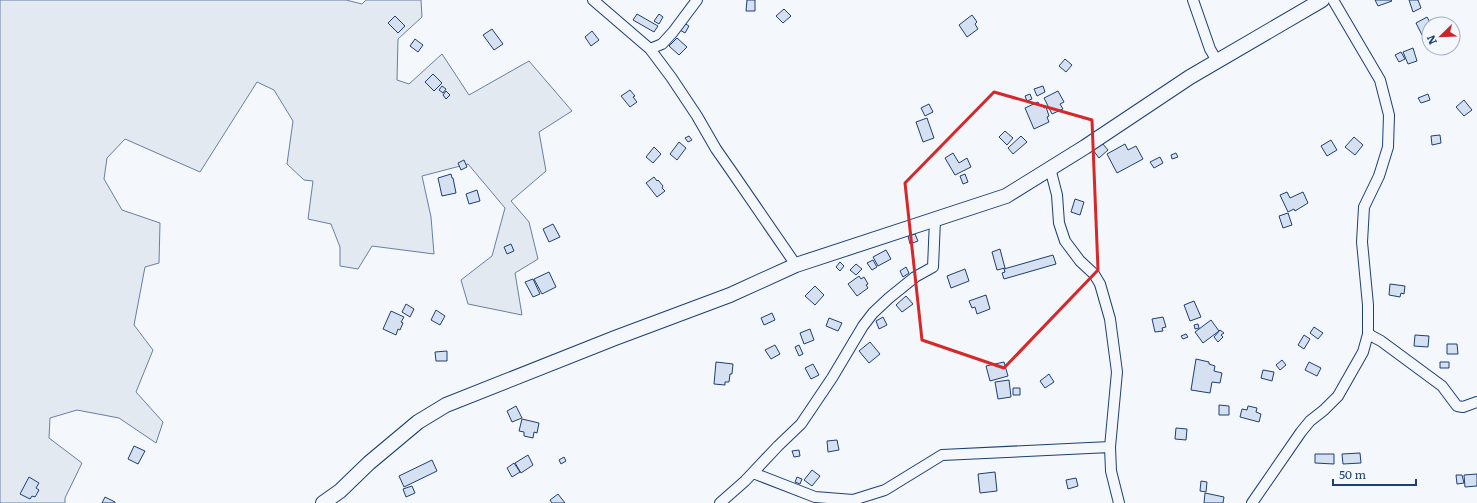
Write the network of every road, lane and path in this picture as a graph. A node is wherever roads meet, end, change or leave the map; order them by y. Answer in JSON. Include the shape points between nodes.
{"nodes":[{"id":1,"x":593,"y":0,"type":"edge"},
{"id":2,"x":696,"y":0,"type":"edge"},
{"id":3,"x":1193,"y":0,"type":"edge"},
{"id":4,"x":1322,"y":0,"type":"edge"},
{"id":5,"x":1333,"y":0,"type":"edge"},
{"id":6,"x":650,"y":49,"type":"junction"},
{"id":7,"x":1217,"y":61,"type":"junction"},
{"id":8,"x":1050,"y":168,"type":"junction"},
{"id":9,"x":935,"y":220,"type":"junction"},
{"id":10,"x":796,"y":265,"type":"junction"},
{"id":11,"x":1368,"y":334,"type":"junction"},
{"id":12,"x":1477,"y":402,"type":"edge"},
{"id":13,"x":1110,"y":447,"type":"junction"},
{"id":14,"x":753,"y":473,"type":"junction"},
{"id":15,"x":324,"y":503,"type":"edge"},
{"id":16,"x":720,"y":503,"type":"edge"},
{"id":17,"x":1119,"y":503,"type":"edge"},
{"id":18,"x":1252,"y":503,"type":"edge"}],
"edges":[{"from":1,"to":6,"type":"street"},
{"from":2,"to":6,"type":"street","via":[[662,44]]},
{"from":3,"to":7,"type":"street","via":[[1210,49]]},
{"from":4,"to":7,"type":"street"},
{"from":5,"to":11,"type":"street","via":[[1380,80],[1389,115],[1388,147],[1379,176],[1364,207],[1362,242]]},
{"from":6,"to":10,"type":"street"},
{"from":7,"to":8,"type":"street"},
{"from":8,"to":9,"type":"street","via":[[1006,196]]},
{"from":8,"to":13,"type":"street","via":[[1057,195],[1059,223],[1065,241],[1100,284],[1110,319],[1117,372]]},
{"from":9,"to":10,"type":"street"},
{"from":9,"to":14,"type":"street","via":[[933,267],[915,277],[873,313],[862,326],[832,378],[801,424]]},
{"from":10,"to":15,"type":"street","via":[[730,295],[446,405],[418,422]]},
{"from":11,"to":12,"type":"street","via":[[1442,386],[1457,406],[1463,407]]},
{"from":11,"to":18,"type":"street","via":[[1363,352],[1338,396],[1301,432]]},
{"from":13,"to":14,"type":"street","via":[[942,455],[885,490],[853,500],[816,497]]},
{"from":13,"to":17,"type":"street","via":[[1111,471]]},
{"from":14,"to":16,"type":"street"}]}
